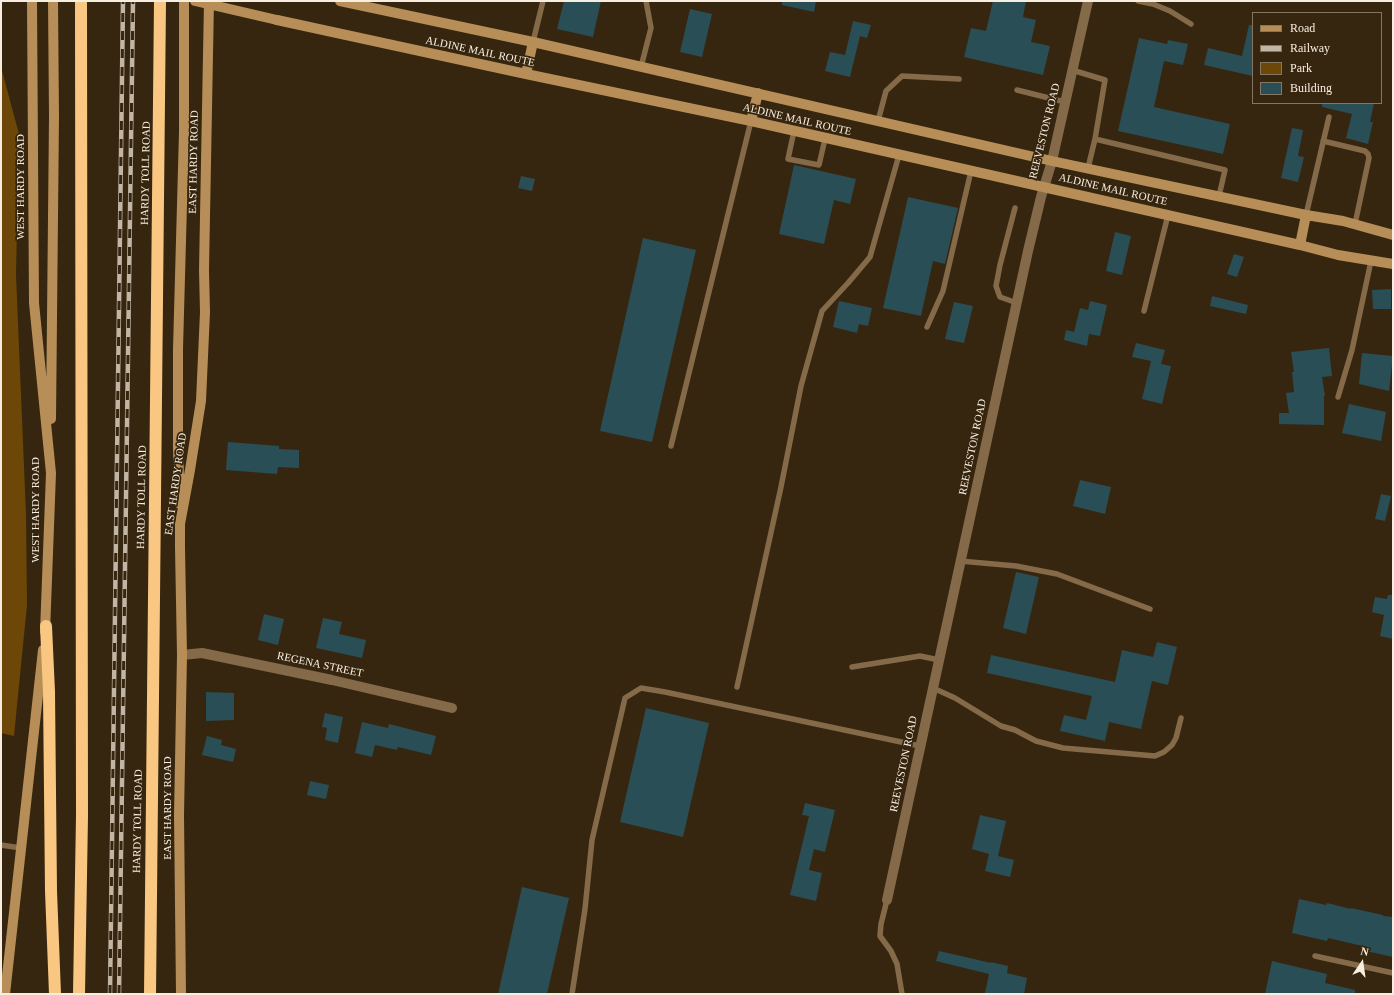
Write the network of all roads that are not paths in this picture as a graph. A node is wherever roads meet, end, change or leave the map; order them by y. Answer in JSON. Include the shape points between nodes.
{"nodes":[{"id":1,"x":32,"y":1,"type":"edge"},
{"id":2,"x":53,"y":1,"type":"edge"},
{"id":3,"x":81,"y":1,"type":"edge"},
{"id":4,"x":160,"y":1,"type":"edge"},
{"id":5,"x":184,"y":1,"type":"edge"},
{"id":6,"x":195,"y":1,"type":"edge"},
{"id":7,"x":209,"y":1,"type":"edge"},
{"id":8,"x":340,"y":1,"type":"edge"},
{"id":9,"x":543,"y":1,"type":"edge"},
{"id":10,"x":646,"y":1,"type":"edge"},
{"id":11,"x":1088,"y":1,"type":"edge"},
{"id":12,"x":1138,"y":1,"type":"edge"},
{"id":13,"x":1191,"y":24,"type":"dead end"},
{"id":14,"x":533,"y":42,"type":"junction"},
{"id":15,"x":641,"y":66,"type":"junction"},
{"id":16,"x":1072,"y":70,"type":"junction"},
{"id":17,"x":526,"y":74,"type":"junction"},
{"id":18,"x":959,"y":79,"type":"dead end"},
{"id":19,"x":1017,"y":90,"type":"dead end"},
{"id":20,"x":758,"y":94,"type":"junction"},
{"id":21,"x":1065,"y":102,"type":"junction"},
{"id":22,"x":1329,"y":117,"type":"dead end"},
{"id":23,"x":751,"y":121,"type":"junction"},
{"id":24,"x":878,"y":121,"type":"junction"},
{"id":25,"x":794,"y":131,"type":"junction"},
{"id":26,"x":825,"y":139,"type":"junction"},
{"id":27,"x":1095,"y":139,"type":"junction"},
{"id":28,"x":1323,"y":141,"type":"junction"},
{"id":29,"x":899,"y":155,"type":"junction"},
{"id":30,"x":1052,"y":161,"type":"junction"},
{"id":31,"x":1088,"y":168,"type":"junction"},
{"id":32,"x":971,"y":171,"type":"junction"},
{"id":33,"x":1044,"y":187,"type":"junction"},
{"id":34,"x":1219,"y":196,"type":"junction"},
{"id":35,"x":1015,"y":208,"type":"dead end"},
{"id":36,"x":1306,"y":214,"type":"junction"},
{"id":37,"x":1168,"y":215,"type":"junction"},
{"id":38,"x":1355,"y":224,"type":"junction"},
{"id":39,"x":1393,"y":235,"type":"edge"},
{"id":40,"x":1300,"y":245,"type":"junction"},
{"id":41,"x":1371,"y":261,"type":"junction"},
{"id":42,"x":1393,"y":264,"type":"edge"},
{"id":43,"x":1016,"y":303,"type":"junction"},
{"id":44,"x":1144,"y":311,"type":"dead end"},
{"id":45,"x":926,"y":327,"type":"dead end"},
{"id":46,"x":1338,"y":397,"type":"dead end"},
{"id":47,"x":671,"y":446,"type":"dead end"},
{"id":48,"x":50,"y":473,"type":"junction"},
{"id":49,"x":180,"y":524,"type":"junction"},
{"id":50,"x":960,"y":561,"type":"junction"},
{"id":51,"x":1150,"y":609,"type":"dead end"},
{"id":52,"x":46,"y":626,"type":"junction"},
{"id":53,"x":182,"y":654,"type":"junction"},
{"id":54,"x":939,"y":660,"type":"junction"},
{"id":55,"x":852,"y":667,"type":"dead end"},
{"id":56,"x":737,"y":687,"type":"dead end"},
{"id":57,"x":933,"y":688,"type":"junction"},
{"id":58,"x":452,"y":708,"type":"dead end"},
{"id":59,"x":1181,"y":718,"type":"dead end"},
{"id":60,"x":920,"y":746,"type":"junction"},
{"id":61,"x":1,"y":845,"type":"edge"},
{"id":62,"x":21,"y":848,"type":"junction"},
{"id":63,"x":887,"y":900,"type":"joint"},
{"id":64,"x":1315,"y":956,"type":"dead end"},
{"id":65,"x":1393,"y":973,"type":"edge"},
{"id":66,"x":5,"y":994,"type":"edge"},
{"id":67,"x":55,"y":994,"type":"edge"},
{"id":68,"x":79,"y":994,"type":"edge"},
{"id":69,"x":150,"y":994,"type":"edge"},
{"id":70,"x":181,"y":994,"type":"edge"},
{"id":71,"x":572,"y":994,"type":"edge"},
{"id":72,"x":902,"y":994,"type":"edge"}],
"edges":[{"from":1,"to":48,"type":"main road","name":"WEST HARDY ROAD","via":[[34,303]]},
{"from":2,"to":48,"type":"main road"},
{"from":3,"to":68,"type":"highway","via":[[82,816]]},
{"from":4,"to":69,"type":"highway","name":"HARDY TOLL ROAD"},
{"from":5,"to":49,"type":"main road","via":[[184,132],[178,349]]},
{"from":6,"to":17,"type":"main road","name":"ALDINE MAIL ROUTE","bridge":true},
{"from":7,"to":49,"type":"main road","name":"EAST HARDY ROAD","via":[[204,270],[206,312],[200,401]]},
{"from":8,"to":14,"type":"main road","name":"ALDINE MAIL ROUTE"},
{"from":9,"to":14,"type":"lane"},
{"from":10,"to":15,"type":"lane","via":[[651,28]]},
{"from":11,"to":16,"type":"street","name":"REEVESTON ROAD"},
{"from":12,"to":13,"type":"lane","via":[[1159,6]]},
{"from":14,"to":15,"type":"main road","name":"ALDINE MAIL ROUTE"},
{"from":14,"to":17,"type":"main road"},
{"from":15,"to":20,"type":"main road","name":"ALDINE MAIL ROUTE"},
{"from":16,"to":21,"type":"street","name":"REEVESTON ROAD"},
{"from":16,"to":27,"type":"lane","via":[[1105,80]]},
{"from":17,"to":23,"type":"main road","name":"ALDINE MAIL ROUTE"},
{"from":18,"to":24,"type":"lane","via":[[902,76],[886,91]]},
{"from":19,"to":21,"type":"lane"},
{"from":20,"to":23,"type":"main road"},
{"from":20,"to":24,"type":"main road","name":"ALDINE MAIL ROUTE"},
{"from":21,"to":30,"type":"street","name":"REEVESTON ROAD"},
{"from":22,"to":28,"type":"lane"},
{"from":23,"to":25,"type":"main road","name":"ALDINE MAIL ROUTE"},
{"from":23,"to":47,"type":"lane"},
{"from":24,"to":30,"type":"main road","name":"ALDINE MAIL ROUTE"},
{"from":25,"to":26,"type":"main road","name":"ALDINE MAIL ROUTE"},
{"from":25,"to":26,"type":"lane","via":[[788,159],[819,165]]},
{"from":26,"to":29,"type":"main road","name":"ALDINE MAIL ROUTE"},
{"from":27,"to":31,"type":"lane"},
{"from":27,"to":34,"type":"lane","via":[[1225,170]]},
{"from":28,"to":36,"type":"lane"},
{"from":28,"to":38,"type":"lane","via":[[1368,154]]},
{"from":29,"to":32,"type":"main road","name":"ALDINE MAIL ROUTE"},
{"from":29,"to":56,"type":"lane","via":[[870,257],[822,311],[801,386]]},
{"from":30,"to":31,"type":"main road","name":"ALDINE MAIL ROUTE"},
{"from":30,"to":33,"type":"street","name":"REEVESTON ROAD"},
{"from":31,"to":34,"type":"main road","name":"ALDINE MAIL ROUTE"},
{"from":32,"to":33,"type":"main road","name":"ALDINE MAIL ROUTE"},
{"from":32,"to":45,"type":"lane","via":[[943,291]]},
{"from":33,"to":37,"type":"main road","name":"ALDINE MAIL ROUTE"},
{"from":33,"to":43,"type":"street","name":"REEVESTON ROAD"},
{"from":34,"to":36,"type":"main road","name":"ALDINE MAIL ROUTE"},
{"from":35,"to":43,"type":"lane","via":[[996,286],[1000,297]]},
{"from":36,"to":38,"type":"main road","name":"ALDINE MAIL ROUTE"},
{"from":36,"to":40,"type":"main road"},
{"from":37,"to":40,"type":"main road","name":"ALDINE MAIL ROUTE"},
{"from":37,"to":44,"type":"lane"},
{"from":38,"to":39,"type":"main road","name":"ALDINE MAIL ROUTE"},
{"from":40,"to":41,"type":"main road","name":"ALDINE MAIL ROUTE"},
{"from":41,"to":42,"type":"main road","name":"ALDINE MAIL ROUTE"},
{"from":41,"to":46,"type":"lane","via":[[1352,350]]},
{"from":43,"to":50,"type":"street","name":"REEVESTON ROAD"},
{"from":48,"to":52,"type":"main road","name":"WEST HARDY ROAD"},
{"from":49,"to":53,"type":"main road","name":"EAST HARDY ROAD"},
{"from":50,"to":51,"type":"lane","via":[[1016,566],[1057,574]]},
{"from":50,"to":54,"type":"street","name":"REEVESTON ROAD"},
{"from":52,"to":62,"type":"main road","name":"WEST HARDY ROAD"},
{"from":52,"to":67,"type":"highway"},
{"from":53,"to":58,"type":"street","name":"REGENA STREET","via":[[210,654]]},
{"from":53,"to":70,"type":"main road","name":"EAST HARDY ROAD","via":[[179,815]]},
{"from":54,"to":55,"type":"lane","via":[[920,656]]},
{"from":54,"to":57,"type":"street","name":"REEVESTON ROAD"},
{"from":57,"to":59,"type":"lane","via":[[955,698],[1001,726],[1036,741],[1063,748],[1155,756],[1172,745]]},
{"from":57,"to":60,"type":"street","name":"REEVESTON ROAD"},
{"from":60,"to":63,"type":"street","name":"REEVESTON ROAD"},
{"from":60,"to":71,"type":"lane","via":[[641,688],[625,698],[592,840],[586,909]]},
{"from":61,"to":62,"type":"lane"},
{"from":62,"to":66,"type":"main road","name":"WEST HARDY ROAD"},
{"from":63,"to":72,"type":"lane","via":[[880,936],[897,964]]},
{"from":64,"to":65,"type":"lane"}]}
